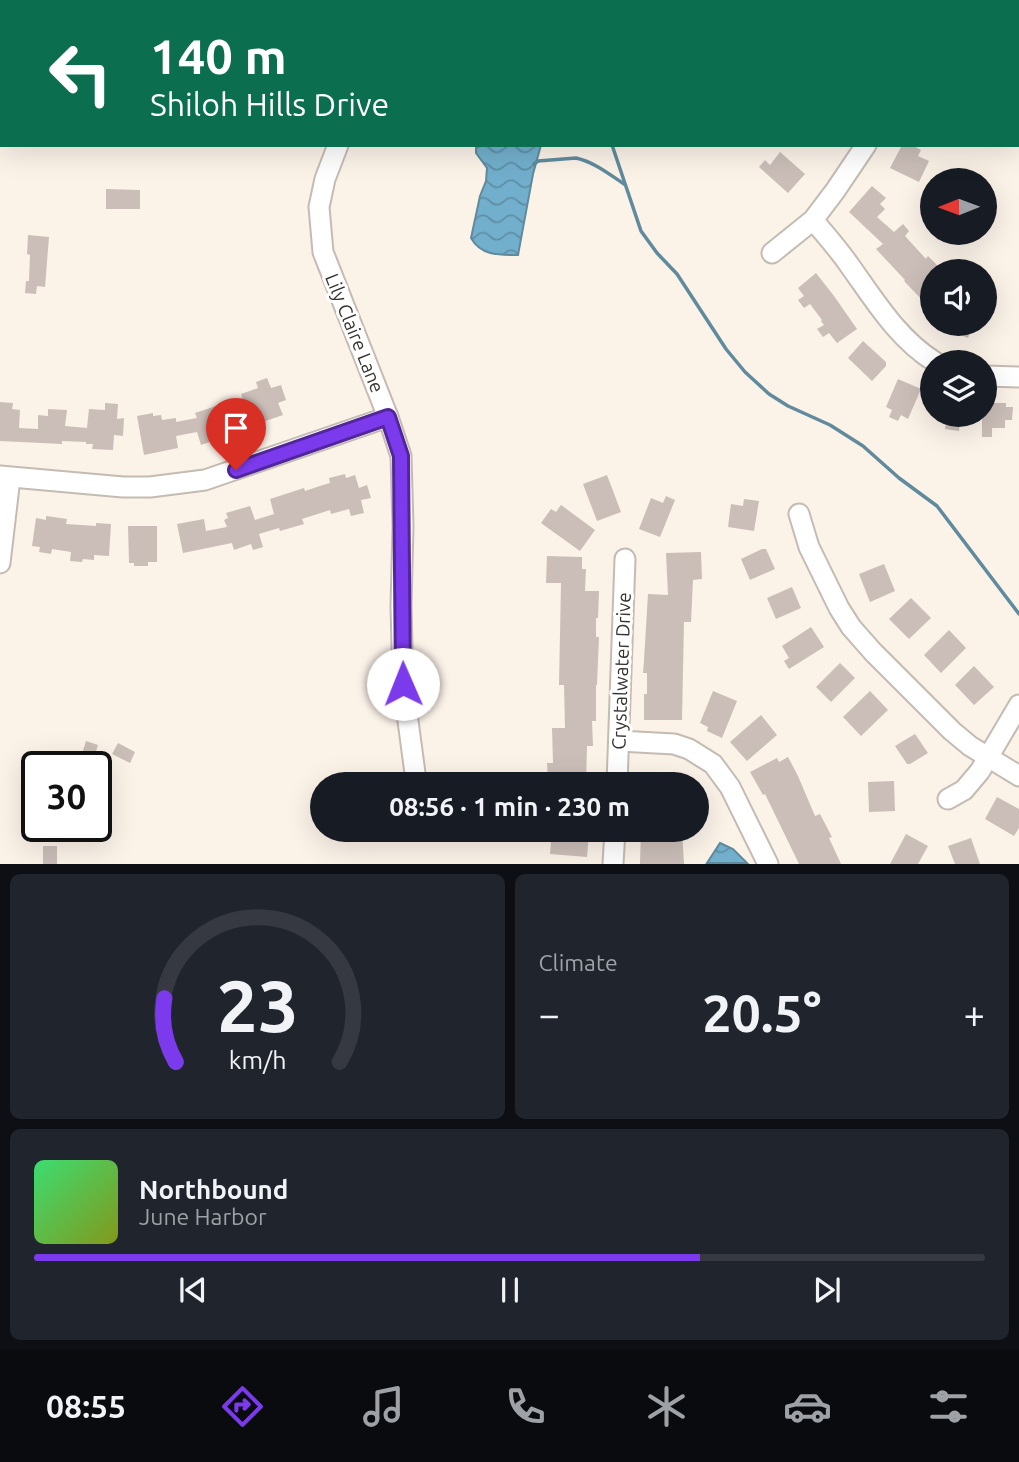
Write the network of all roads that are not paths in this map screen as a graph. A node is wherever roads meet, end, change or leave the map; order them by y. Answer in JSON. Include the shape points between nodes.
{"nodes":[{"id":1,"x":337,"y":147,"type":"edge"},
{"id":2,"x":865,"y":147,"type":"edge"},
{"id":3,"x":813,"y":219,"type":"junction"},
{"id":4,"x":772,"y":253,"type":"dead end"},
{"id":5,"x":920,"y":353,"type":"edge"},
{"id":6,"x":997,"y":376,"type":"edge"},
{"id":7,"x":1019,"y":377,"type":"edge"},
{"id":8,"x":388,"y":417,"type":"junction"},
{"id":9,"x":5,"y":477,"type":"edge"},
{"id":10,"x":799,"y":514,"type":"dead end"},
{"id":11,"x":625,"y":558,"type":"dead end"},
{"id":12,"x":0,"y":563,"type":"edge"},
{"id":13,"x":1019,"y":705,"type":"edge"},
{"id":14,"x":619,"y":741,"type":"junction"},
{"id":15,"x":989,"y":758,"type":"junction"},
{"id":16,"x":415,"y":772,"type":"edge"},
{"id":17,"x":618,"y":772,"type":"edge"},
{"id":18,"x":1019,"y":776,"type":"edge"},
{"id":19,"x":948,"y":799,"type":"dead end"},
{"id":20,"x":614,"y":842,"type":"edge"},
{"id":21,"x":613,"y":863,"type":"edge"},
{"id":22,"x":768,"y":863,"type":"edge"}],
"edges":[{"from":1,"to":8,"type":"street","name":"Lily Claire Lane","via":[[319,207],[323,252]]},
{"from":2,"to":3,"type":"street"},
{"from":3,"to":4,"type":"street"},
{"from":3,"to":5,"type":"street","via":[[876,304]]},
{"from":6,"to":7,"type":"street"},
{"from":8,"to":9,"type":"street","via":[[216,476],[175,485],[123,487]]},
{"from":8,"to":16,"type":"street","name":"Lily Claire Lane","via":[[401,456],[403,684]]},
{"from":9,"to":12,"type":"street"},
{"from":10,"to":15,"type":"street","via":[[809,547],[851,627],[952,731]]},
{"from":11,"to":14,"type":"street","name":"Crystalwater Drive"},
{"from":13,"to":15,"type":"street"},
{"from":14,"to":17,"type":"street","name":"Crystalwater Drive"},
{"from":14,"to":22,"type":"street","via":[[674,744],[713,764],[730,787]]},
{"from":15,"to":18,"type":"street"},
{"from":15,"to":19,"type":"street","via":[[964,790]]},
{"from":20,"to":21,"type":"street"}]}
